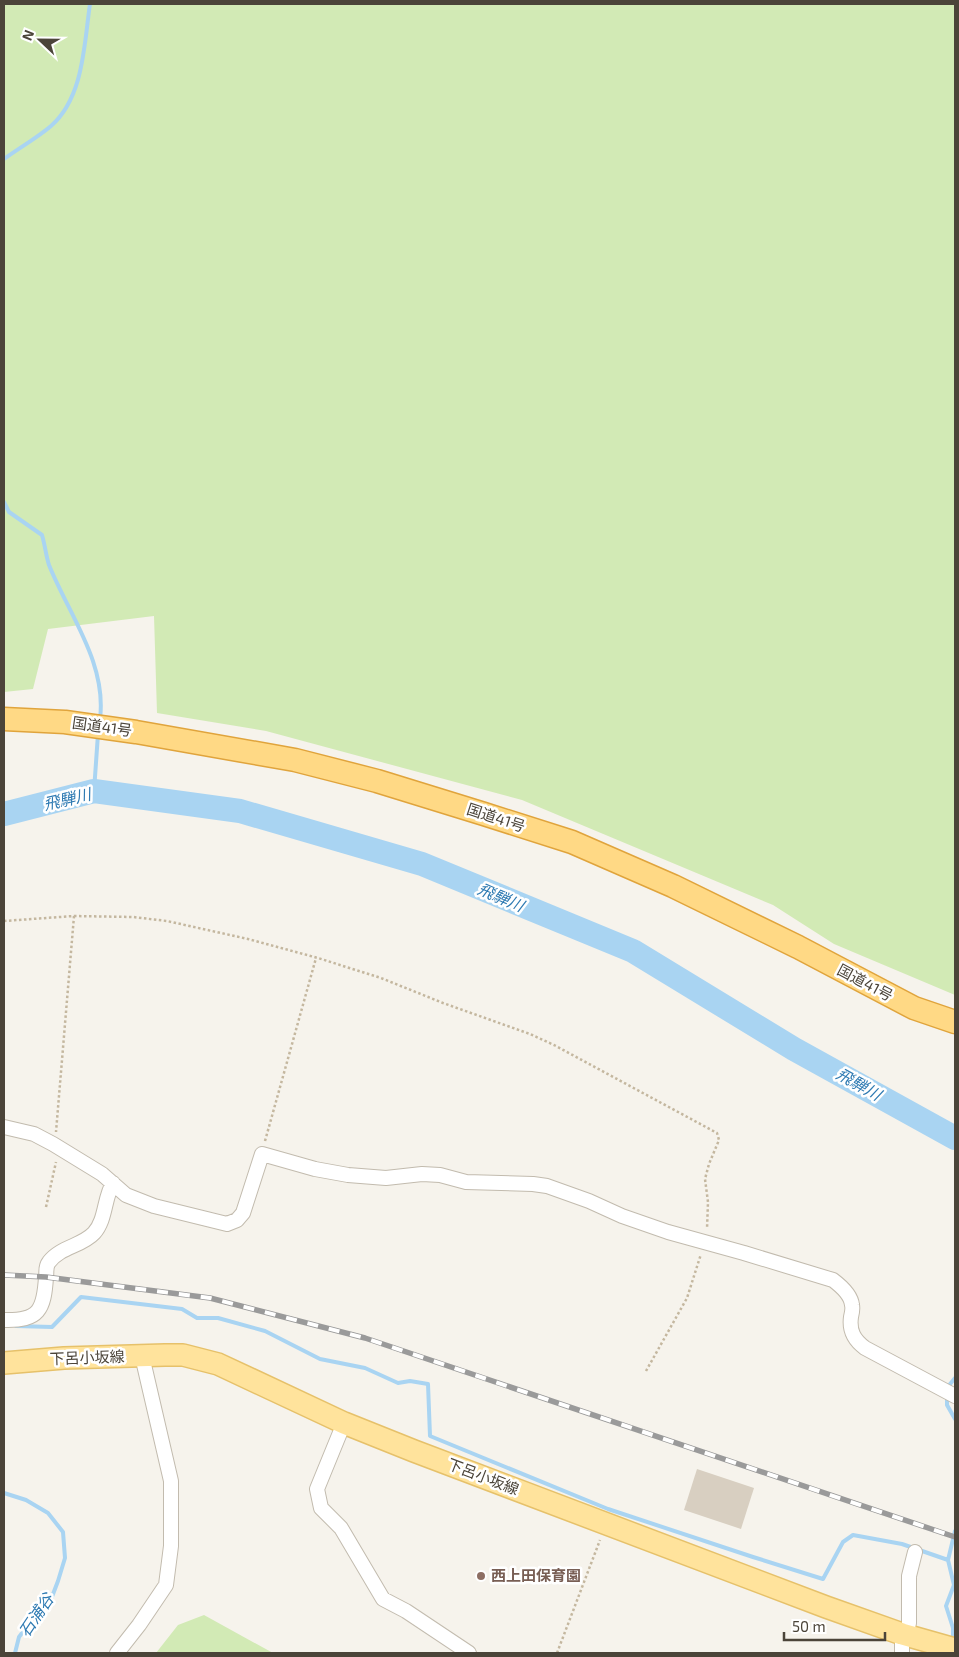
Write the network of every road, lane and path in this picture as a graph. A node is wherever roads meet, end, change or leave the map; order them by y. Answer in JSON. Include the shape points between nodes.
{"nodes":[{"id":1,"x":4,"y":719,"type":"edge"},
{"id":2,"x":74,"y":916,"type":"junction"},
{"id":3,"x":4,"y":921,"type":"edge"},
{"id":4,"x":316,"y":958,"type":"junction"},
{"id":5,"x":955,"y":1022,"type":"edge"},
{"id":6,"x":4,"y":1127,"type":"edge"},
{"id":7,"x":57,"y":1146,"type":"junction"},
{"id":8,"x":262,"y":1154,"type":"junction"},
{"id":9,"x":113,"y":1183,"type":"junction"},
{"id":10,"x":46,"y":1207,"type":"dead end"},
{"id":11,"x":704,"y":1242,"type":"junction"},
{"id":12,"x":4,"y":1320,"type":"edge"},
{"id":13,"x":142,"y":1356,"type":"junction"},
{"id":14,"x":4,"y":1363,"type":"edge"},
{"id":15,"x":646,"y":1371,"type":"dead end"},
{"id":16,"x":955,"y":1396,"type":"edge"},
{"id":17,"x":344,"y":1423,"type":"junction"},
{"id":18,"x":606,"y":1524,"type":"junction"},
{"id":19,"x":914,"y":1552,"type":"dead end"},
{"id":20,"x":903,"y":1641,"type":"edge"},
{"id":21,"x":955,"y":1649,"type":"edge"},
{"id":22,"x":117,"y":1653,"type":"edge"},
{"id":23,"x":469,"y":1653,"type":"edge"},
{"id":24,"x":557,"y":1653,"type":"edge"}],
"edges":[{"from":1,"to":5,"type":"highway","name":"国道41号","via":[[65,722],[136,732],[295,760],[377,781],[572,842],[673,886],[914,1008]]},
{"from":2,"to":3,"type":"path"},
{"from":2,"to":4,"type":"path","via":[[167,921]]},
{"from":2,"to":7,"type":"path"},
{"from":4,"to":8,"type":"path"},
{"from":4,"to":11,"type":"path","via":[[381,978],[530,1034],[717,1132],[719,1140],[705,1179],[708,1223]]},
{"from":6,"to":7,"type":"street","via":[[34,1134]]},
{"from":7,"to":9,"type":"street"},
{"from":7,"to":10,"type":"path"},
{"from":8,"to":9,"type":"street","via":[[243,1213],[227,1224],[154,1206],[126,1195]]},
{"from":8,"to":11,"type":"street","via":[[348,1175],[386,1178],[422,1174],[466,1182],[547,1186],[622,1216]]},
{"from":9,"to":12,"type":"street","via":[[94,1233],[62,1251],[46,1266],[39,1310],[21,1321]]},
{"from":11,"to":15,"type":"path","via":[[687,1298]]},
{"from":11,"to":16,"type":"street","via":[[833,1280],[850,1298],[853,1307],[850,1325],[857,1342]]},
{"from":13,"to":14,"type":"main road","name":"下呂小坂線"},
{"from":13,"to":17,"type":"main road","name":"下呂小坂線","via":[[183,1355],[218,1364]]},
{"from":13,"to":22,"type":"street","via":[[171,1480],[171,1546],[166,1585]]},
{"from":17,"to":18,"type":"main road","name":"下呂小坂線"},
{"from":17,"to":23,"type":"street","via":[[316,1489],[321,1508],[341,1528],[383,1599]]},
{"from":18,"to":20,"type":"main road","name":"下呂小坂線","via":[[826,1607]]},
{"from":18,"to":24,"type":"path"},
{"from":19,"to":20,"type":"street","via":[[909,1576],[909,1623]]},
{"from":20,"to":21,"type":"main road","name":"下呂小坂線"}]}
